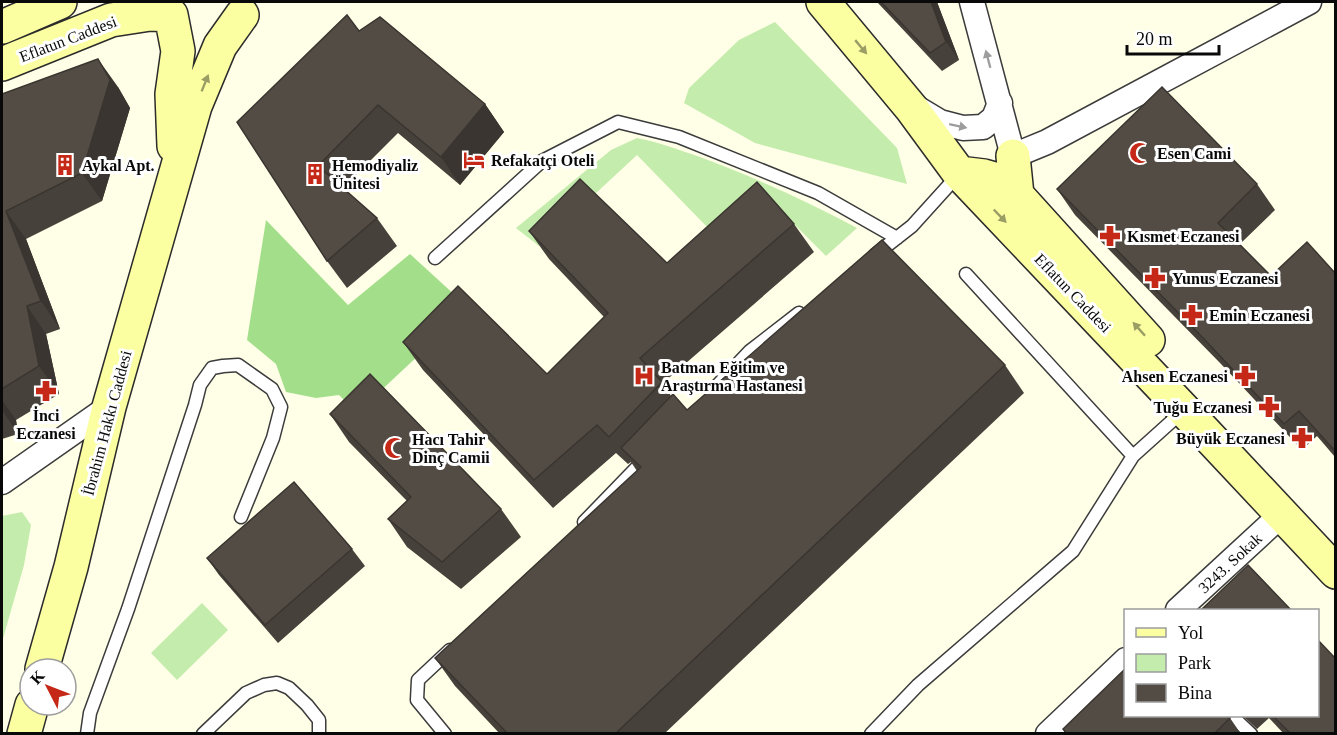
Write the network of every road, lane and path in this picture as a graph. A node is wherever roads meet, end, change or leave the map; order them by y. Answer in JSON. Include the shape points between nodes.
{"nodes":[{"id":1,"x":60,"y":2,"type":"edge"},
{"id":2,"x":823,"y":2,"type":"edge"},
{"id":3,"x":972,"y":2,"type":"edge"},
{"id":4,"x":1309,"y":2,"type":"edge"},
{"id":5,"x":166,"y":8,"type":"edge"},
{"id":6,"x":247,"y":8,"type":"edge"},
{"id":7,"x":2,"y":27,"type":"edge"},
{"id":8,"x":2,"y":64,"type":"edge"},
{"id":9,"x":907,"y":103,"type":"junction"},
{"id":10,"x":1000,"y":103,"type":"junction"},
{"id":11,"x":1013,"y":156,"type":"junction"},
{"id":12,"x":959,"y":173,"type":"junction"},
{"id":13,"x":176,"y":179,"type":"junction"},
{"id":14,"x":1017,"y":195,"type":"junction"},
{"id":15,"x":897,"y":238,"type":"junction"},
{"id":16,"x":435,"y":258,"type":"dead end"},
{"id":17,"x":869,"y":259,"type":"edge"},
{"id":18,"x":966,"y":274,"type":"dead end"},
{"id":19,"x":805,"y":309,"type":"edge"},
{"id":20,"x":709,"y":394,"type":"edge"},
{"id":21,"x":109,"y":407,"type":"junction"},
{"id":22,"x":1184,"y":410,"type":"junction"},
{"id":23,"x":659,"y":444,"type":"edge"},
{"id":24,"x":1133,"y":456,"type":"junction"},
{"id":25,"x":2,"y":482,"type":"edge"},
{"id":26,"x":1281,"y":515,"type":"junction"},
{"id":27,"x":241,"y":517,"type":"dead end"},
{"id":28,"x":577,"y":529,"type":"edge"},
{"id":29,"x":1335,"y":542,"type":"edge"},
{"id":30,"x":1335,"y":572,"type":"edge"},
{"id":31,"x":1179,"y":609,"type":"edge"},
{"id":32,"x":456,"y":644,"type":"edge"},
{"id":33,"x":45,"y":657,"type":"edge"},
{"id":34,"x":1124,"y":661,"type":"edge"},
{"id":35,"x":29,"y":717,"type":"edge"},
{"id":36,"x":1233,"y":717,"type":"edge"},
{"id":37,"x":24,"y":734,"type":"edge"},
{"id":38,"x":87,"y":734,"type":"edge"},
{"id":39,"x":203,"y":734,"type":"edge"},
{"id":40,"x":319,"y":734,"type":"edge"},
{"id":41,"x":445,"y":734,"type":"edge"},
{"id":42,"x":871,"y":734,"type":"edge"},
{"id":43,"x":1048,"y":734,"type":"edge"},
{"id":44,"x":1251,"y":734,"type":"edge"}],
"edges":[{"from":1,"to":7,"type":"street"},
{"from":2,"to":9,"type":"street","name":"Eflatun Caddesi","one_way":true},
{"from":10,"to":3,"type":"street","one_way":true},
{"from":4,"to":11,"type":"street","via":[[1047,142]]},
{"from":5,"to":6,"type":"street","via":[[183,24],[198,30],[230,25]]},
{"from":5,"to":8,"type":"street","name":"Eflatun Caddesi","via":[[111,20]]},
{"from":5,"to":13,"type":"street","via":[[178,51],[172,94]]},
{"from":13,"to":6,"type":"street","name":"İbrahim Hakkı Caddesi","one_way":true,"via":[[195,106],[220,46]]},
{"from":9,"to":10,"type":"street","one_way":true,"via":[[940,122],[963,128],[983,127],[994,118]]},
{"from":9,"to":12,"type":"street","name":"Eflatun Caddesi"},
{"from":10,"to":11,"type":"street"},
{"from":11,"to":14,"type":"street"},
{"from":12,"to":14,"type":"street","name":"Eflatun Caddesi","via":[[998,180]]},
{"from":12,"to":15,"type":"lane"},
{"from":12,"to":22,"type":"street","name":"Eflatun Caddesi","one_way":true},
{"from":13,"to":21,"type":"street","name":"İbrahim Hakkı Caddesi"},
{"from":29,"to":14,"type":"street","name":"Eflatun Caddesi","one_way":true},
{"from":15,"to":16,"type":"lane","via":[[818,193],[679,137],[618,122],[542,161]]},
{"from":15,"to":17,"type":"lane"},
{"from":18,"to":24,"type":"lane"},
{"from":19,"to":20,"type":"lane","via":[[750,351]]},
{"from":21,"to":25,"type":"street"},
{"from":21,"to":33,"type":"street","name":"İbrahim Hakkı Caddesi"},
{"from":22,"to":24,"type":"lane"},
{"from":22,"to":26,"type":"street","name":"Eflatun Caddesi"},
{"from":23,"to":28,"type":"lane"},
{"from":24,"to":42,"type":"lane","via":[[1073,550],[918,685]]},
{"from":26,"to":30,"type":"street","name":"Eflatun Caddesi"},
{"from":26,"to":31,"type":"street","name":"3243. Sokak"},
{"from":27,"to":38,"type":"lane","via":[[273,438],[281,406],[272,389],[238,366],[223,366],[212,368],[200,385],[90,714]]},
{"from":32,"to":41,"type":"lane","via":[[418,680],[417,700]]},
{"from":34,"to":43,"type":"street"},
{"from":35,"to":37,"type":"street"},
{"from":36,"to":44,"type":"lane"},
{"from":39,"to":40,"type":"lane","via":[[246,693],[277,683],[289,688],[307,705],[319,720]]}]}
